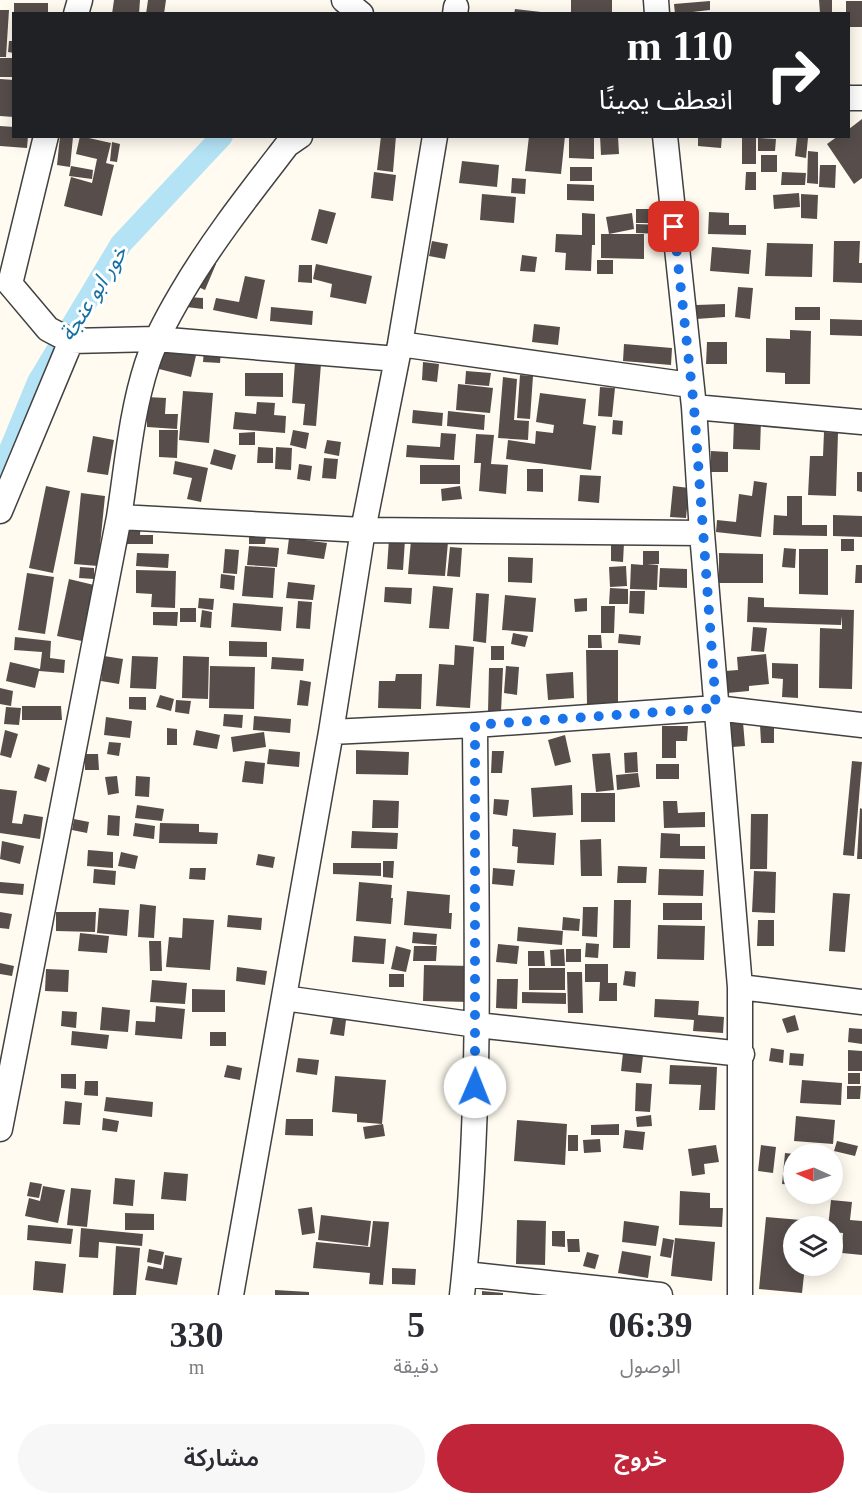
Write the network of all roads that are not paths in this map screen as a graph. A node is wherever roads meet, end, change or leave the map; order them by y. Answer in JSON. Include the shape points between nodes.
{"nodes":[{"id":1,"x":344,"y":0,"type":"edge"},
{"id":2,"x":359,"y":12,"type":"edge"},
{"id":3,"x":45,"y":138,"type":"edge"},
{"id":4,"x":297,"y":138,"type":"edge"},
{"id":5,"x":435,"y":138,"type":"edge"},
{"id":6,"x":665,"y":138,"type":"edge"},
{"id":7,"x":5,"y":281,"type":"edge"},
{"id":8,"x":156,"y":339,"type":"junction"},
{"id":9,"x":71,"y":341,"type":"junction"},
{"id":10,"x":399,"y":351,"type":"junction"},
{"id":11,"x":692,"y":396,"type":"junction"},
{"id":12,"x":862,"y":422,"type":"edge"},
{"id":13,"x":0,"y":512,"type":"edge"},
{"id":14,"x":119,"y":517,"type":"junction"},
{"id":15,"x":363,"y":530,"type":"junction"},
{"id":16,"x":702,"y":533,"type":"junction"},
{"id":17,"x":716,"y":708,"type":"junction"},
{"id":18,"x":475,"y":725,"type":"junction"},
{"id":19,"x":862,"y":725,"type":"edge"},
{"id":20,"x":331,"y":732,"type":"junction"},
{"id":21,"x":740,"y":987,"type":"junction"},
{"id":22,"x":284,"y":998,"type":"junction"},
{"id":23,"x":862,"y":1002,"type":"edge"},
{"id":24,"x":477,"y":1025,"type":"junction"},
{"id":25,"x":742,"y":1054,"type":"junction"},
{"id":26,"x":0,"y":1129,"type":"edge"},
{"id":27,"x":464,"y":1285,"type":"edge"},
{"id":28,"x":231,"y":1295,"type":"edge"},
{"id":29,"x":660,"y":1295,"type":"edge"},
{"id":30,"x":740,"y":1295,"type":"edge"}],
"edges":[{"from":1,"to":2,"type":"street"},
{"from":3,"to":7,"type":"street"},
{"from":4,"to":8,"type":"street","via":[[218,235]]},
{"from":5,"to":10,"type":"street"},
{"from":6,"to":11,"type":"street"},
{"from":7,"to":9,"type":"street","via":[[48,329]]},
{"from":8,"to":9,"type":"street"},
{"from":8,"to":10,"type":"street"},
{"from":8,"to":14,"type":"street","via":[[135,417]]},
{"from":9,"to":13,"type":"street"},
{"from":10,"to":11,"type":"street"},
{"from":10,"to":15,"type":"street"},
{"from":11,"to":12,"type":"street"},
{"from":11,"to":16,"type":"street"},
{"from":14,"to":15,"type":"street"},
{"from":14,"to":26,"type":"street"},
{"from":15,"to":16,"type":"street"},
{"from":15,"to":20,"type":"street"},
{"from":16,"to":17,"type":"street"},
{"from":17,"to":18,"type":"street"},
{"from":17,"to":19,"type":"street"},
{"from":17,"to":21,"type":"street"},
{"from":18,"to":20,"type":"street"},
{"from":18,"to":24,"type":"street"},
{"from":20,"to":22,"type":"street"},
{"from":21,"to":23,"type":"street"},
{"from":21,"to":25,"type":"street"},
{"from":22,"to":24,"type":"street"},
{"from":22,"to":28,"type":"street"},
{"from":24,"to":25,"type":"street"},
{"from":24,"to":27,"type":"street"},
{"from":25,"to":30,"type":"street"},
{"from":27,"to":29,"type":"street"}]}
